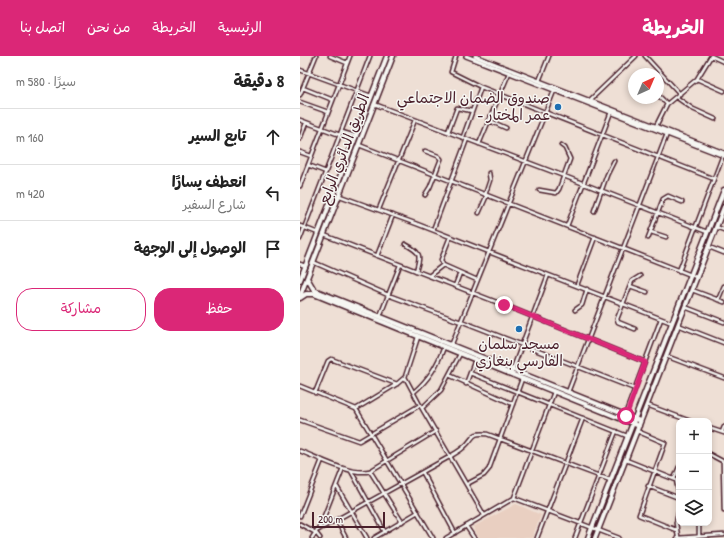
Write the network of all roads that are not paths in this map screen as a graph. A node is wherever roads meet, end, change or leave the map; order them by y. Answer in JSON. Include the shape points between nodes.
{"nodes":[{"id":1,"x":316,"y":56,"type":"edge"},
{"id":2,"x":330,"y":56,"type":"edge"},
{"id":3,"x":350,"y":56,"type":"edge"},
{"id":4,"x":370,"y":56,"type":"edge"},
{"id":5,"x":386,"y":56,"type":"edge"},
{"id":6,"x":393,"y":56,"type":"edge"},
{"id":7,"x":456,"y":56,"type":"edge"},
{"id":8,"x":466,"y":56,"type":"edge"},
{"id":9,"x":475,"y":56,"type":"edge"},
{"id":10,"x":549,"y":56,"type":"edge"},
{"id":11,"x":636,"y":56,"type":"edge"},
{"id":12,"x":645,"y":56,"type":"edge"},
{"id":13,"x":711,"y":56,"type":"edge"},
{"id":14,"x":724,"y":62,"type":"edge"},
{"id":15,"x":347,"y":63,"type":"junction"},
{"id":16,"x":300,"y":70,"type":"edge"},
{"id":17,"x":309,"y":73,"type":"junction"},
{"id":18,"x":509,"y":73,"type":"junction"},
{"id":19,"x":697,"y":79,"type":"junction"},
{"id":20,"x":539,"y":81,"type":"junction"},
{"id":21,"x":339,"y":84,"type":"junction"},
{"id":22,"x":481,"y":87,"type":"junction"},
{"id":23,"x":303,"y":88,"type":"junction"},
{"id":24,"x":357,"y":91,"type":"junction"},
{"id":25,"x":554,"y":91,"type":"junction"},
{"id":26,"x":724,"y":91,"type":"edge"},
{"id":27,"x":567,"y":94,"type":"junction"},
{"id":28,"x":680,"y":94,"type":"junction"},
{"id":29,"x":300,"y":95,"type":"edge"},
{"id":30,"x":500,"y":95,"type":"junction"},
{"id":31,"x":371,"y":96,"type":"junction"},
{"id":32,"x":676,"y":97,"type":"junction"},
{"id":33,"x":333,"y":100,"type":"junction"},
{"id":34,"x":590,"y":100,"type":"junction"},
{"id":35,"x":664,"y":101,"type":"edge"},
{"id":36,"x":300,"y":102,"type":"edge"},
{"id":37,"x":374,"y":104,"type":"junction"},
{"id":38,"x":667,"y":104,"type":"junction"},
{"id":39,"x":472,"y":111,"type":"junction"},
{"id":40,"x":328,"y":112,"type":"junction"},
{"id":41,"x":611,"y":112,"type":"junction"},
{"id":42,"x":545,"y":113,"type":"junction"},
{"id":43,"x":715,"y":119,"type":"dead end"},
{"id":44,"x":300,"y":120,"type":"edge"},
{"id":45,"x":415,"y":120,"type":"junction"},
{"id":46,"x":488,"y":120,"type":"junction"},
{"id":47,"x":306,"y":122,"type":"junction"},
{"id":48,"x":656,"y":126,"type":"junction"},
{"id":49,"x":506,"y":128,"type":"dead end"},
{"id":50,"x":322,"y":129,"type":"junction"},
{"id":51,"x":448,"y":132,"type":"junction"},
{"id":52,"x":341,"y":133,"type":"junction"},
{"id":53,"x":602,"y":134,"type":"junction"},
{"id":54,"x":667,"y":134,"type":"junction"},
{"id":55,"x":355,"y":136,"type":"junction"},
{"id":56,"x":462,"y":137,"type":"junction"},
{"id":57,"x":300,"y":139,"type":"edge"},
{"id":58,"x":468,"y":139,"type":"junction"},
{"id":59,"x":479,"y":144,"type":"junction"},
{"id":60,"x":359,"y":145,"type":"junction"},
{"id":61,"x":561,"y":145,"type":"dead end"},
{"id":62,"x":349,"y":151,"type":"junction"},
{"id":63,"x":425,"y":151,"type":"dead end"},
{"id":64,"x":300,"y":152,"type":"edge"},
{"id":65,"x":356,"y":153,"type":"junction"},
{"id":66,"x":724,"y":155,"type":"edge"},
{"id":67,"x":311,"y":156,"type":"junction"},
{"id":68,"x":659,"y":156,"type":"junction"},
{"id":69,"x":399,"y":160,"type":"junction"},
{"id":70,"x":526,"y":161,"type":"junction"},
{"id":71,"x":614,"y":161,"type":"dead end"},
{"id":72,"x":345,"y":162,"type":"junction"},
{"id":73,"x":352,"y":164,"type":"junction"},
{"id":74,"x":308,"y":165,"type":"junction"},
{"id":75,"x":300,"y":171,"type":"edge"},
{"id":76,"x":305,"y":172,"type":"junction"},
{"id":77,"x":326,"y":172,"type":"junction"},
{"id":78,"x":489,"y":173,"type":"dead end"},
{"id":79,"x":435,"y":174,"type":"junction"},
{"id":80,"x":564,"y":176,"type":"junction"},
{"id":81,"x":714,"y":179,"type":"junction"},
{"id":82,"x":451,"y":181,"type":"junction"},
{"id":83,"x":583,"y":184,"type":"junction"},
{"id":84,"x":300,"y":186,"type":"edge"},
{"id":85,"x":539,"y":190,"type":"dead end"},
{"id":86,"x":600,"y":190,"type":"junction"},
{"id":87,"x":724,"y":190,"type":"edge"},
{"id":88,"x":425,"y":195,"type":"dead end"},
{"id":89,"x":486,"y":195,"type":"junction"},
{"id":90,"x":340,"y":196,"type":"junction"},
{"id":91,"x":682,"y":202,"type":"dead end"},
{"id":92,"x":509,"y":203,"type":"junction"},
{"id":93,"x":640,"y":205,"type":"junction"},
{"id":94,"x":724,"y":207,"type":"edge"},
{"id":95,"x":379,"y":209,"type":"junction"},
{"id":96,"x":594,"y":211,"type":"dead end"},
{"id":97,"x":657,"y":212,"type":"junction"},
{"id":98,"x":479,"y":213,"type":"dead end"},
{"id":99,"x":393,"y":214,"type":"junction"},
{"id":100,"x":300,"y":226,"type":"edge"},
{"id":101,"x":567,"y":226,"type":"junction"},
{"id":102,"x":304,"y":227,"type":"junction"},
{"id":103,"x":716,"y":227,"type":"junction"},
{"id":104,"x":696,"y":228,"type":"junction"},
{"id":105,"x":433,"y":230,"type":"junction"},
{"id":106,"x":724,"y":230,"type":"edge"},
{"id":107,"x":651,"y":232,"type":"junction"},
{"id":108,"x":318,"y":233,"type":"junction"},
{"id":109,"x":708,"y":233,"type":"junction"},
{"id":110,"x":324,"y":235,"type":"junction"},
{"id":111,"x":450,"y":236,"type":"junction"},
{"id":112,"x":595,"y":237,"type":"junction"},
{"id":113,"x":666,"y":237,"type":"dead end"},
{"id":114,"x":648,"y":238,"type":"dead end"},
{"id":115,"x":300,"y":239,"type":"edge"},
{"id":116,"x":405,"y":244,"type":"dead end"},
{"id":117,"x":623,"y":247,"type":"junction"},
{"id":118,"x":709,"y":247,"type":"junction"},
{"id":119,"x":490,"y":252,"type":"junction"},
{"id":120,"x":724,"y":253,"type":"edge"},
{"id":121,"x":377,"y":256,"type":"junction"},
{"id":122,"x":313,"y":262,"type":"junction"},
{"id":123,"x":300,"y":264,"type":"edge"},
{"id":124,"x":400,"y":265,"type":"junction"},
{"id":125,"x":443,"y":265,"type":"junction"},
{"id":126,"x":304,"y":268,"type":"junction"},
{"id":127,"x":416,"y":271,"type":"junction"},
{"id":128,"x":679,"y":271,"type":"junction"},
{"id":129,"x":460,"y":273,"type":"junction"},
{"id":130,"x":300,"y":275,"type":"edge"},
{"id":131,"x":548,"y":275,"type":"junction"},
{"id":132,"x":691,"y":275,"type":"junction"},
{"id":133,"x":429,"y":276,"type":"junction"},
{"id":134,"x":640,"y":276,"type":"dead end"},
{"id":135,"x":697,"y":277,"type":"junction"},
{"id":136,"x":307,"y":278,"type":"junction"},
{"id":137,"x":300,"y":280,"type":"edge"},
{"id":138,"x":477,"y":280,"type":"junction"},
{"id":139,"x":455,"y":286,"type":"junction"},
{"id":140,"x":577,"y":286,"type":"junction"},
{"id":141,"x":630,"y":286,"type":"junction"},
{"id":142,"x":724,"y":286,"type":"edge"},
{"id":143,"x":587,"y":289,"type":"junction"},
{"id":144,"x":692,"y":290,"type":"junction"},
{"id":145,"x":647,"y":292,"type":"dead end"},
{"id":146,"x":472,"y":293,"type":"junction"},
{"id":147,"x":388,"y":295,"type":"junction"},
{"id":148,"x":300,"y":297,"type":"edge"},
{"id":149,"x":605,"y":297,"type":"junction"},
{"id":150,"x":718,"y":300,"type":"junction"},
{"id":151,"x":724,"y":302,"type":"edge"},
{"id":152,"x":623,"y":304,"type":"junction"},
{"id":153,"x":685,"y":307,"type":"junction"},
{"id":154,"x":575,"y":310,"type":"dead end"},
{"id":155,"x":380,"y":316,"type":"junction"},
{"id":156,"x":533,"y":317,"type":"junction"},
{"id":157,"x":661,"y":319,"type":"junction"},
{"id":158,"x":461,"y":321,"type":"junction"},
{"id":159,"x":724,"y":322,"type":"edge"},
{"id":160,"x":672,"y":323,"type":"junction"},
{"id":161,"x":678,"y":325,"type":"junction"},
{"id":162,"x":635,"y":329,"type":"dead end"},
{"id":163,"x":418,"y":337,"type":"junction"},
{"id":164,"x":588,"y":339,"type":"junction"},
{"id":165,"x":724,"y":343,"type":"edge"},
{"id":166,"x":452,"y":345,"type":"junction"},
{"id":167,"x":522,"y":345,"type":"junction"},
{"id":168,"x":444,"y":347,"type":"junction"},
{"id":169,"x":450,"y":350,"type":"junction"},
{"id":170,"x":460,"y":354,"type":"junction"},
{"id":171,"x":666,"y":356,"type":"junction"},
{"id":172,"x":475,"y":360,"type":"junction"},
{"id":173,"x":488,"y":360,"type":"junction"},
{"id":174,"x":645,"y":362,"type":"junction"},
{"id":175,"x":487,"y":365,"type":"junction"},
{"id":176,"x":577,"y":367,"type":"junction"},
{"id":177,"x":512,"y":372,"type":"junction"},
{"id":178,"x":470,"y":373,"type":"junction"},
{"id":179,"x":449,"y":375,"type":"junction"},
{"id":180,"x":404,"y":377,"type":"junction"},
{"id":181,"x":724,"y":378,"type":"edge"},
{"id":182,"x":522,"y":379,"type":"junction"},
{"id":183,"x":397,"y":384,"type":"junction"},
{"id":184,"x":466,"y":384,"type":"junction"},
{"id":185,"x":300,"y":386,"type":"edge"},
{"id":186,"x":635,"y":389,"type":"junction"},
{"id":187,"x":315,"y":392,"type":"junction"},
{"id":188,"x":414,"y":392,"type":"junction"},
{"id":189,"x":517,"y":392,"type":"junction"},
{"id":190,"x":554,"y":392,"type":"junction"},
{"id":191,"x":568,"y":392,"type":"junction"},
{"id":192,"x":590,"y":401,"type":"junction"},
{"id":193,"x":513,"y":404,"type":"junction"},
{"id":194,"x":549,"y":405,"type":"junction"},
{"id":195,"x":647,"y":405,"type":"junction"},
{"id":196,"x":421,"y":406,"type":"junction"},
{"id":197,"x":588,"y":406,"type":"junction"},
{"id":198,"x":356,"y":409,"type":"junction"},
{"id":199,"x":638,"y":410,"type":"junction"},
{"id":200,"x":626,"y":417,"type":"junction"},
{"id":201,"x":583,"y":418,"type":"junction"},
{"id":202,"x":682,"y":418,"type":"edge"},
{"id":203,"x":300,"y":420,"type":"edge"},
{"id":204,"x":634,"y":421,"type":"junction"},
{"id":205,"x":640,"y":423,"type":"junction"},
{"id":206,"x":724,"y":427,"type":"edge"},
{"id":207,"x":631,"y":429,"type":"junction"},
{"id":208,"x":712,"y":429,"type":"edge"},
{"id":209,"x":436,"y":431,"type":"junction"},
{"id":210,"x":616,"y":431,"type":"junction"},
{"id":211,"x":637,"y":431,"type":"junction"},
{"id":212,"x":723,"y":433,"type":"edge"},
{"id":213,"x":370,"y":434,"type":"junction"},
{"id":214,"x":628,"y":436,"type":"junction"},
{"id":215,"x":500,"y":439,"type":"junction"},
{"id":216,"x":531,"y":451,"type":"junction"},
{"id":217,"x":300,"y":452,"type":"edge"},
{"id":218,"x":451,"y":456,"type":"junction"},
{"id":219,"x":712,"y":456,"type":"edge"},
{"id":220,"x":322,"y":460,"type":"junction"},
{"id":221,"x":386,"y":460,"type":"junction"},
{"id":222,"x":626,"y":460,"type":"junction"},
{"id":223,"x":724,"y":462,"type":"edge"},
{"id":224,"x":566,"y":464,"type":"junction"},
{"id":225,"x":343,"y":468,"type":"junction"},
{"id":226,"x":370,"y":470,"type":"junction"},
{"id":227,"x":350,"y":471,"type":"junction"},
{"id":228,"x":654,"y":471,"type":"junction"},
{"id":229,"x":423,"y":473,"type":"junction"},
{"id":230,"x":676,"y":474,"type":"edge"},
{"id":231,"x":599,"y":476,"type":"junction"},
{"id":232,"x":674,"y":479,"type":"junction"},
{"id":233,"x":611,"y":481,"type":"junction"},
{"id":234,"x":468,"y":484,"type":"junction"},
{"id":235,"x":401,"y":485,"type":"junction"},
{"id":236,"x":336,"y":486,"type":"junction"},
{"id":237,"x":648,"y":486,"type":"junction"},
{"id":238,"x":678,"y":490,"type":"edge"},
{"id":239,"x":384,"y":494,"type":"junction"},
{"id":240,"x":676,"y":495,"type":"edge"},
{"id":241,"x":514,"y":498,"type":"junction"},
{"id":242,"x":368,"y":504,"type":"junction"},
{"id":243,"x":724,"y":510,"type":"edge"},
{"id":244,"x":418,"y":512,"type":"junction"},
{"id":245,"x":547,"y":512,"type":"junction"},
{"id":246,"x":352,"y":513,"type":"junction"},
{"id":247,"x":484,"y":515,"type":"junction"},
{"id":248,"x":300,"y":516,"type":"edge"},
{"id":249,"x":337,"y":521,"type":"junction"},
{"id":250,"x":402,"y":522,"type":"junction"},
{"id":251,"x":300,"y":524,"type":"edge"},
{"id":252,"x":580,"y":524,"type":"junction"},
{"id":253,"x":466,"y":526,"type":"junction"},
{"id":254,"x":676,"y":526,"type":"edge"},
{"id":255,"x":699,"y":526,"type":"edge"},
{"id":256,"x":592,"y":529,"type":"junction"},
{"id":257,"x":318,"y":530,"type":"junction"},
{"id":258,"x":676,"y":530,"type":"junction"},
{"id":259,"x":598,"y":531,"type":"junction"},
{"id":260,"x":384,"y":532,"type":"junction"},
{"id":261,"x":316,"y":533,"type":"junction"},
{"id":262,"x":455,"y":533,"type":"junction"},
{"id":263,"x":724,"y":535,"type":"edge"},
{"id":264,"x":699,"y":536,"type":"junction"},
{"id":265,"x":713,"y":537,"type":"edge"},
{"id":266,"x":312,"y":538,"type":"edge"},
{"id":267,"x":320,"y":538,"type":"edge"},
{"id":268,"x":346,"y":538,"type":"edge"},
{"id":269,"x":367,"y":538,"type":"edge"},
{"id":270,"x":374,"y":538,"type":"edge"},
{"id":271,"x":433,"y":538,"type":"edge"},
{"id":272,"x":446,"y":538,"type":"edge"},
{"id":273,"x":474,"y":538,"type":"edge"},
{"id":274,"x":537,"y":538,"type":"edge"},
{"id":275,"x":575,"y":538,"type":"edge"},
{"id":276,"x":588,"y":538,"type":"edge"},
{"id":277,"x":595,"y":538,"type":"edge"},
{"id":278,"x":619,"y":538,"type":"edge"},
{"id":279,"x":678,"y":538,"type":"edge"}],
"edges":[{"from":1,"to":17,"type":"street"},
{"from":2,"to":15,"type":"street"},
{"from":3,"to":15,"type":"street"},
{"from":4,"to":24,"type":"street"},
{"from":5,"to":31,"type":"main road","name":"الطريق الدائري الرابع"},
{"from":6,"to":37,"type":"main road","name":"الطريق الدائري الرابع"},
{"from":7,"to":22,"type":"street","via":[[451,72]]},
{"from":8,"to":18,"type":"street"},
{"from":9,"to":20,"type":"street"},
{"from":10,"to":20,"type":"street"},
{"from":11,"to":34,"type":"street"},
{"from":12,"to":28,"type":"street"},
{"from":13,"to":14,"type":"street"},
{"from":13,"to":19,"type":"street"},
{"from":15,"to":21,"type":"street"},
{"from":16,"to":17,"type":"street"},
{"from":17,"to":21,"type":"street"},
{"from":17,"to":23,"type":"street"},
{"from":18,"to":25,"type":"street"},
{"from":18,"to":30,"type":"street"},
{"from":19,"to":26,"type":"street"},
{"from":19,"to":28,"type":"street"},
{"from":20,"to":27,"type":"street"},
{"from":21,"to":24,"type":"street"},
{"from":21,"to":33,"type":"street"},
{"from":22,"to":30,"type":"street"},
{"from":22,"to":39,"type":"street"},
{"from":23,"to":29,"type":"street"},
{"from":23,"to":33,"type":"street"},
{"from":24,"to":31,"type":"street"},
{"from":24,"to":52,"type":"street"},
{"from":25,"to":27,"type":"street"},
{"from":25,"to":42,"type":"street"},
{"from":27,"to":34,"type":"street"},
{"from":27,"to":41,"type":"street"},
{"from":28,"to":32,"type":"street"},
{"from":30,"to":42,"type":"street"},
{"from":30,"to":46,"type":"street"},
{"from":31,"to":55,"type":"main road","name":"الطريق الدائري الرابع"},
{"from":32,"to":38,"type":"street"},
{"from":32,"to":43,"type":"street","via":[[693,109]]},
{"from":33,"to":40,"type":"street"},
{"from":34,"to":48,"type":"street"},
{"from":35,"to":38,"type":"street"},
{"from":36,"to":40,"type":"street"},
{"from":37,"to":45,"type":"street"},
{"from":37,"to":60,"type":"main road","name":"الطريق الدائري الرابع"},
{"from":38,"to":48,"type":"street"},
{"from":39,"to":51,"type":"street","via":[[457,108]]},
{"from":39,"to":56,"type":"street"},
{"from":40,"to":50,"type":"street"},
{"from":41,"to":53,"type":"street"},
{"from":41,"to":54,"type":"street"},
{"from":42,"to":53,"type":"street"},
{"from":42,"to":70,"type":"street"},
{"from":44,"to":47,"type":"street"},
{"from":45,"to":51,"type":"street"},
{"from":45,"to":69,"type":"street"},
{"from":46,"to":49,"type":"street"},
{"from":46,"to":59,"type":"street"},
{"from":47,"to":50,"type":"street"},
{"from":47,"to":57,"type":"street"},
{"from":48,"to":66,"type":"street"},
{"from":50,"to":52,"type":"street"},
{"from":50,"to":67,"type":"street"},
{"from":51,"to":56,"type":"street"},
{"from":52,"to":55,"type":"street"},
{"from":52,"to":77,"type":"street"},
{"from":53,"to":68,"type":"street"},
{"from":53,"to":83,"type":"street"},
{"from":54,"to":66,"type":"street"},
{"from":54,"to":68,"type":"street"},
{"from":55,"to":62,"type":"main road","name":"الطريق الدائري الرابع"},
{"from":56,"to":58,"type":"street"},
{"from":58,"to":59,"type":"street"},
{"from":58,"to":82,"type":"street"},
{"from":59,"to":70,"type":"street"},
{"from":60,"to":65,"type":"main road","name":"الطريق الدائري الرابع"},
{"from":60,"to":69,"type":"street"},
{"from":61,"to":80,"type":"street","via":[[566,148],[570,159]]},
{"from":62,"to":65,"type":"main road"},
{"from":62,"to":72,"type":"main road","name":"الطريق الدائري الرابع"},
{"from":63,"to":79,"type":"street","via":[[440,158]]},
{"from":64,"to":67,"type":"street"},
{"from":65,"to":73,"type":"main road","name":"الطريق الدائري الرابع"},
{"from":66,"to":81,"type":"street"},
{"from":67,"to":74,"type":"street"},
{"from":68,"to":81,"type":"street"},
{"from":68,"to":93,"type":"street"},
{"from":69,"to":79,"type":"street"},
{"from":69,"to":95,"type":"street"},
{"from":70,"to":80,"type":"street"},
{"from":70,"to":92,"type":"street"},
{"from":71,"to":86,"type":"street"},
{"from":72,"to":73,"type":"main road"},
{"from":72,"to":108,"type":"main road","name":"الطريق الدائري الرابع"},
{"from":73,"to":90,"type":"main road","name":"الطريق الدائري الرابع"},
{"from":74,"to":76,"type":"street"},
{"from":74,"to":77,"type":"street"},
{"from":75,"to":76,"type":"street"},
{"from":76,"to":84,"type":"street"},
{"from":77,"to":102,"type":"street"},
{"from":78,"to":89,"type":"street"},
{"from":79,"to":82,"type":"street"},
{"from":79,"to":88,"type":"street"},
{"from":80,"to":83,"type":"street"},
{"from":80,"to":85,"type":"street","via":[[556,193]]},
{"from":81,"to":104,"type":"street"},
{"from":82,"to":89,"type":"street"},
{"from":82,"to":105,"type":"street"},
{"from":83,"to":86,"type":"street"},
{"from":83,"to":101,"type":"street"},
{"from":86,"to":93,"type":"street"},
{"from":86,"to":96,"type":"street"},
{"from":87,"to":109,"type":"main road"},
{"from":89,"to":92,"type":"street"},
{"from":89,"to":98,"type":"street"},
{"from":90,"to":95,"type":"street"},
{"from":90,"to":110,"type":"main road","name":"الطريق الدائري الرابع"},
{"from":91,"to":97,"type":"street","via":[[666,196]]},
{"from":92,"to":101,"type":"street"},
{"from":92,"to":119,"type":"street"},
{"from":93,"to":97,"type":"street"},
{"from":93,"to":117,"type":"street"},
{"from":94,"to":103,"type":"main road"},
{"from":95,"to":99,"type":"street"},
{"from":97,"to":104,"type":"street"},
{"from":97,"to":107,"type":"street"},
{"from":99,"to":105,"type":"street"},
{"from":99,"to":121,"type":"street"},
{"from":100,"to":102,"type":"street"},
{"from":101,"to":112,"type":"street"},
{"from":102,"to":108,"type":"street"},
{"from":102,"to":115,"type":"street"},
{"from":103,"to":106,"type":"street"},
{"from":103,"to":118,"type":"main road"},
{"from":104,"to":109,"type":"street"},
{"from":104,"to":128,"type":"street"},
{"from":105,"to":111,"type":"street"},
{"from":107,"to":113,"type":"street"},
{"from":107,"to":114,"type":"street"},
{"from":108,"to":126,"type":"main road","name":"الطريق الدائري الرابع"},
{"from":109,"to":132,"type":"main road"},
{"from":110,"to":121,"type":"street"},
{"from":110,"to":122,"type":"main road","name":"الطريق الدائري الرابع"},
{"from":111,"to":119,"type":"street"},
{"from":111,"to":125,"type":"street","via":[[441,260]]},
{"from":112,"to":117,"type":"street"},
{"from":112,"to":140,"type":"street"},
{"from":116,"to":127,"type":"street","via":[[419,254]]},
{"from":117,"to":128,"type":"street"},
{"from":117,"to":149,"type":"street"},
{"from":118,"to":120,"type":"street"},
{"from":118,"to":135,"type":"main road"},
{"from":119,"to":131,"type":"street"},
{"from":119,"to":138,"type":"street"},
{"from":121,"to":124,"type":"street"},
{"from":122,"to":136,"type":"main road","name":"الطريق الدائري الرابع"},
{"from":122,"to":147,"type":"street"},
{"from":123,"to":126,"type":"street"},
{"from":124,"to":127,"type":"street"},
{"from":124,"to":147,"type":"street"},
{"from":125,"to":129,"type":"street"},
{"from":125,"to":133,"type":"street"},
{"from":126,"to":130,"type":"main road"},
{"from":126,"to":137,"type":"main road","name":"الطريق الدائري الرابع"},
{"from":127,"to":133,"type":"street"},
{"from":128,"to":132,"type":"street"},
{"from":129,"to":138,"type":"street"},
{"from":129,"to":139,"type":"street"},
{"from":131,"to":140,"type":"street"},
{"from":131,"to":156,"type":"street"},
{"from":132,"to":135,"type":"street"},
{"from":132,"to":160,"type":"main road"},
{"from":133,"to":139,"type":"street"},
{"from":134,"to":141,"type":"street","via":[[632,281]]},
{"from":135,"to":144,"type":"main road"},
{"from":136,"to":148,"type":"main road","name":"الطريق الدائري الرابع"},
{"from":136,"to":155,"type":"main road","via":[[314,290]]},
{"from":138,"to":146,"type":"street"},
{"from":139,"to":146,"type":"street"},
{"from":140,"to":143,"type":"street"},
{"from":141,"to":145,"type":"street"},
{"from":141,"to":152,"type":"street"},
{"from":142,"to":150,"type":"street"},
{"from":143,"to":149,"type":"street"},
{"from":143,"to":154,"type":"street","via":[[582,305]]},
{"from":144,"to":150,"type":"street"},
{"from":144,"to":153,"type":"main road"},
{"from":146,"to":156,"type":"street"},
{"from":146,"to":158,"type":"street"},
{"from":147,"to":155,"type":"street"},
{"from":147,"to":158,"type":"street"},
{"from":148,"to":163,"type":"main road","via":[[314,294]]},
{"from":149,"to":152,"type":"street"},
{"from":149,"to":164,"type":"street"},
{"from":150,"to":151,"type":"street"},
{"from":152,"to":157,"type":"street"},
{"from":152,"to":162,"type":"street","via":[[617,321]]},
{"from":153,"to":159,"type":"street"},
{"from":153,"to":161,"type":"main road"},
{"from":155,"to":166,"type":"main road"},
{"from":156,"to":164,"type":"street"},
{"from":156,"to":167,"type":"street"},
{"from":157,"to":160,"type":"street"},
{"from":157,"to":174,"type":"street"},
{"from":158,"to":166,"type":"street"},
{"from":158,"to":167,"type":"street"},
{"from":160,"to":199,"type":"main road"},
{"from":161,"to":165,"type":"street"},
{"from":161,"to":171,"type":"main road"},
{"from":163,"to":168,"type":"main road"},
{"from":163,"to":180,"type":"street"},
{"from":164,"to":174,"type":"street"},
{"from":164,"to":176,"type":"street"},
{"from":166,"to":169,"type":"street"},
{"from":166,"to":173,"type":"main road"},
{"from":167,"to":176,"type":"street"},
{"from":167,"to":177,"type":"street"},
{"from":168,"to":169,"type":"main road"},
{"from":168,"to":188,"type":"street","via":[[438,363],[428,378]]},
{"from":169,"to":170,"type":"main road"},
{"from":170,"to":172,"type":"main road"},
{"from":170,"to":179,"type":"street"},
{"from":171,"to":181,"type":"street"},
{"from":171,"to":195,"type":"main road"},
{"from":172,"to":175,"type":"main road"},
{"from":172,"to":178,"type":"street"},
{"from":173,"to":175,"type":"main road"},
{"from":173,"to":177,"type":"main road"},
{"from":174,"to":186,"type":"street"},
{"from":175,"to":177,"type":"main road"},
{"from":176,"to":186,"type":"street"},
{"from":176,"to":191,"type":"street"},
{"from":177,"to":182,"type":"main road"},
{"from":177,"to":191,"type":"main road"},
{"from":178,"to":184,"type":"street"},
{"from":178,"to":189,"type":"street"},
{"from":179,"to":184,"type":"street"},
{"from":179,"to":196,"type":"street","via":[[442,390]]},
{"from":180,"to":183,"type":"street"},
{"from":180,"to":188,"type":"street"},
{"from":182,"to":189,"type":"street"},
{"from":182,"to":190,"type":"main road"},
{"from":183,"to":187,"type":"street","via":[[331,359]]},
{"from":183,"to":198,"type":"street"},
{"from":184,"to":193,"type":"street"},
{"from":185,"to":187,"type":"street"},
{"from":186,"to":200,"type":"street"},
{"from":187,"to":198,"type":"street"},
{"from":188,"to":196,"type":"street"},
{"from":189,"to":193,"type":"street"},
{"from":189,"to":194,"type":"street"},
{"from":190,"to":194,"type":"street"},
{"from":190,"to":197,"type":"main road"},
{"from":191,"to":192,"type":"main road"},
{"from":192,"to":197,"type":"main road"},
{"from":192,"to":200,"type":"main road"},
{"from":193,"to":215,"type":"street"},
{"from":194,"to":201,"type":"street"},
{"from":194,"to":216,"type":"street"},
{"from":195,"to":202,"type":"street"},
{"from":195,"to":205,"type":"main road"},
{"from":196,"to":209,"type":"street"},
{"from":196,"to":213,"type":"street"},
{"from":197,"to":200,"type":"main road"},
{"from":198,"to":213,"type":"street"},
{"from":199,"to":200,"type":"main road"},
{"from":199,"to":204,"type":"main road"},
{"from":200,"to":204,"type":"main road"},
{"from":200,"to":207,"type":"main road"},
{"from":201,"to":210,"type":"street"},
{"from":201,"to":224,"type":"street"},
{"from":203,"to":213,"type":"street","via":[[357,441]]},
{"from":204,"to":205,"type":"main road"},
{"from":204,"to":207,"type":"main road"},
{"from":205,"to":211,"type":"main road"},
{"from":206,"to":212,"type":"street"},
{"from":207,"to":214,"type":"main road"},
{"from":208,"to":212,"type":"street"},
{"from":209,"to":218,"type":"street"},
{"from":209,"to":221,"type":"street"},
{"from":210,"to":214,"type":"street"},
{"from":210,"to":231,"type":"street"},
{"from":211,"to":222,"type":"main road"},
{"from":211,"to":228,"type":"street","via":[[665,443]]},
{"from":213,"to":221,"type":"street"},
{"from":214,"to":233,"type":"main road"},
{"from":215,"to":216,"type":"street"},
{"from":215,"to":218,"type":"street","via":[[487,434],[476,434],[465,447]]},
{"from":215,"to":234,"type":"street","via":[[487,472]]},
{"from":216,"to":224,"type":"street"},
{"from":216,"to":241,"type":"street"},
{"from":217,"to":220,"type":"street"},
{"from":218,"to":229,"type":"street"},
{"from":218,"to":234,"type":"street"},
{"from":219,"to":223,"type":"street"},
{"from":220,"to":225,"type":"street"},
{"from":220,"to":248,"type":"street"},
{"from":221,"to":226,"type":"street"},
{"from":221,"to":235,"type":"street"},
{"from":222,"to":228,"type":"street"},
{"from":222,"to":259,"type":"main road"},
{"from":223,"to":243,"type":"street"},
{"from":224,"to":231,"type":"street"},
{"from":224,"to":245,"type":"street"},
{"from":225,"to":227,"type":"street"},
{"from":225,"to":236,"type":"street"},
{"from":226,"to":227,"type":"street","via":[[363,473]]},
{"from":226,"to":239,"type":"street"},
{"from":227,"to":242,"type":"street"},
{"from":228,"to":232,"type":"street"},
{"from":228,"to":237,"type":"street"},
{"from":229,"to":235,"type":"street"},
{"from":229,"to":262,"type":"street"},
{"from":230,"to":232,"type":"street"},
{"from":231,"to":233,"type":"street"},
{"from":231,"to":252,"type":"street"},
{"from":232,"to":238,"type":"street"},
{"from":233,"to":256,"type":"main road"},
{"from":234,"to":247,"type":"street"},
{"from":235,"to":239,"type":"street"},
{"from":235,"to":244,"type":"street"},
{"from":236,"to":246,"type":"street"},
{"from":236,"to":257,"type":"street"},
{"from":237,"to":240,"type":"street"},
{"from":237,"to":258,"type":"street","via":[[639,514]]},
{"from":239,"to":242,"type":"street"},
{"from":239,"to":250,"type":"street"},
{"from":241,"to":245,"type":"street"},
{"from":241,"to":247,"type":"street"},
{"from":242,"to":246,"type":"street"},
{"from":242,"to":260,"type":"street"},
{"from":244,"to":250,"type":"street"},
{"from":244,"to":271,"type":"street"},
{"from":245,"to":252,"type":"street"},
{"from":245,"to":274,"type":"street"},
{"from":246,"to":249,"type":"street"},
{"from":246,"to":269,"type":"street"},
{"from":247,"to":253,"type":"street"},
{"from":249,"to":257,"type":"street"},
{"from":249,"to":268,"type":"street"},
{"from":250,"to":260,"type":"street"},
{"from":251,"to":261,"type":"street"},
{"from":252,"to":256,"type":"street"},
{"from":252,"to":275,"type":"street"},
{"from":253,"to":262,"type":"street"},
{"from":253,"to":273,"type":"street"},
{"from":254,"to":258,"type":"street"},
{"from":255,"to":264,"type":"street"},
{"from":256,"to":259,"type":"street"},
{"from":256,"to":276,"type":"main road"},
{"from":257,"to":261,"type":"street"},
{"from":258,"to":279,"type":"street"},
{"from":259,"to":277,"type":"main road"},
{"from":259,"to":278,"type":"street"},
{"from":260,"to":270,"type":"street"},
{"from":261,"to":266,"type":"street"},
{"from":261,"to":267,"type":"street"},
{"from":262,"to":272,"type":"street"},
{"from":263,"to":265,"type":"street"},
{"from":264,"to":265,"type":"street"},
{"from":264,"to":279,"type":"street"}]}
